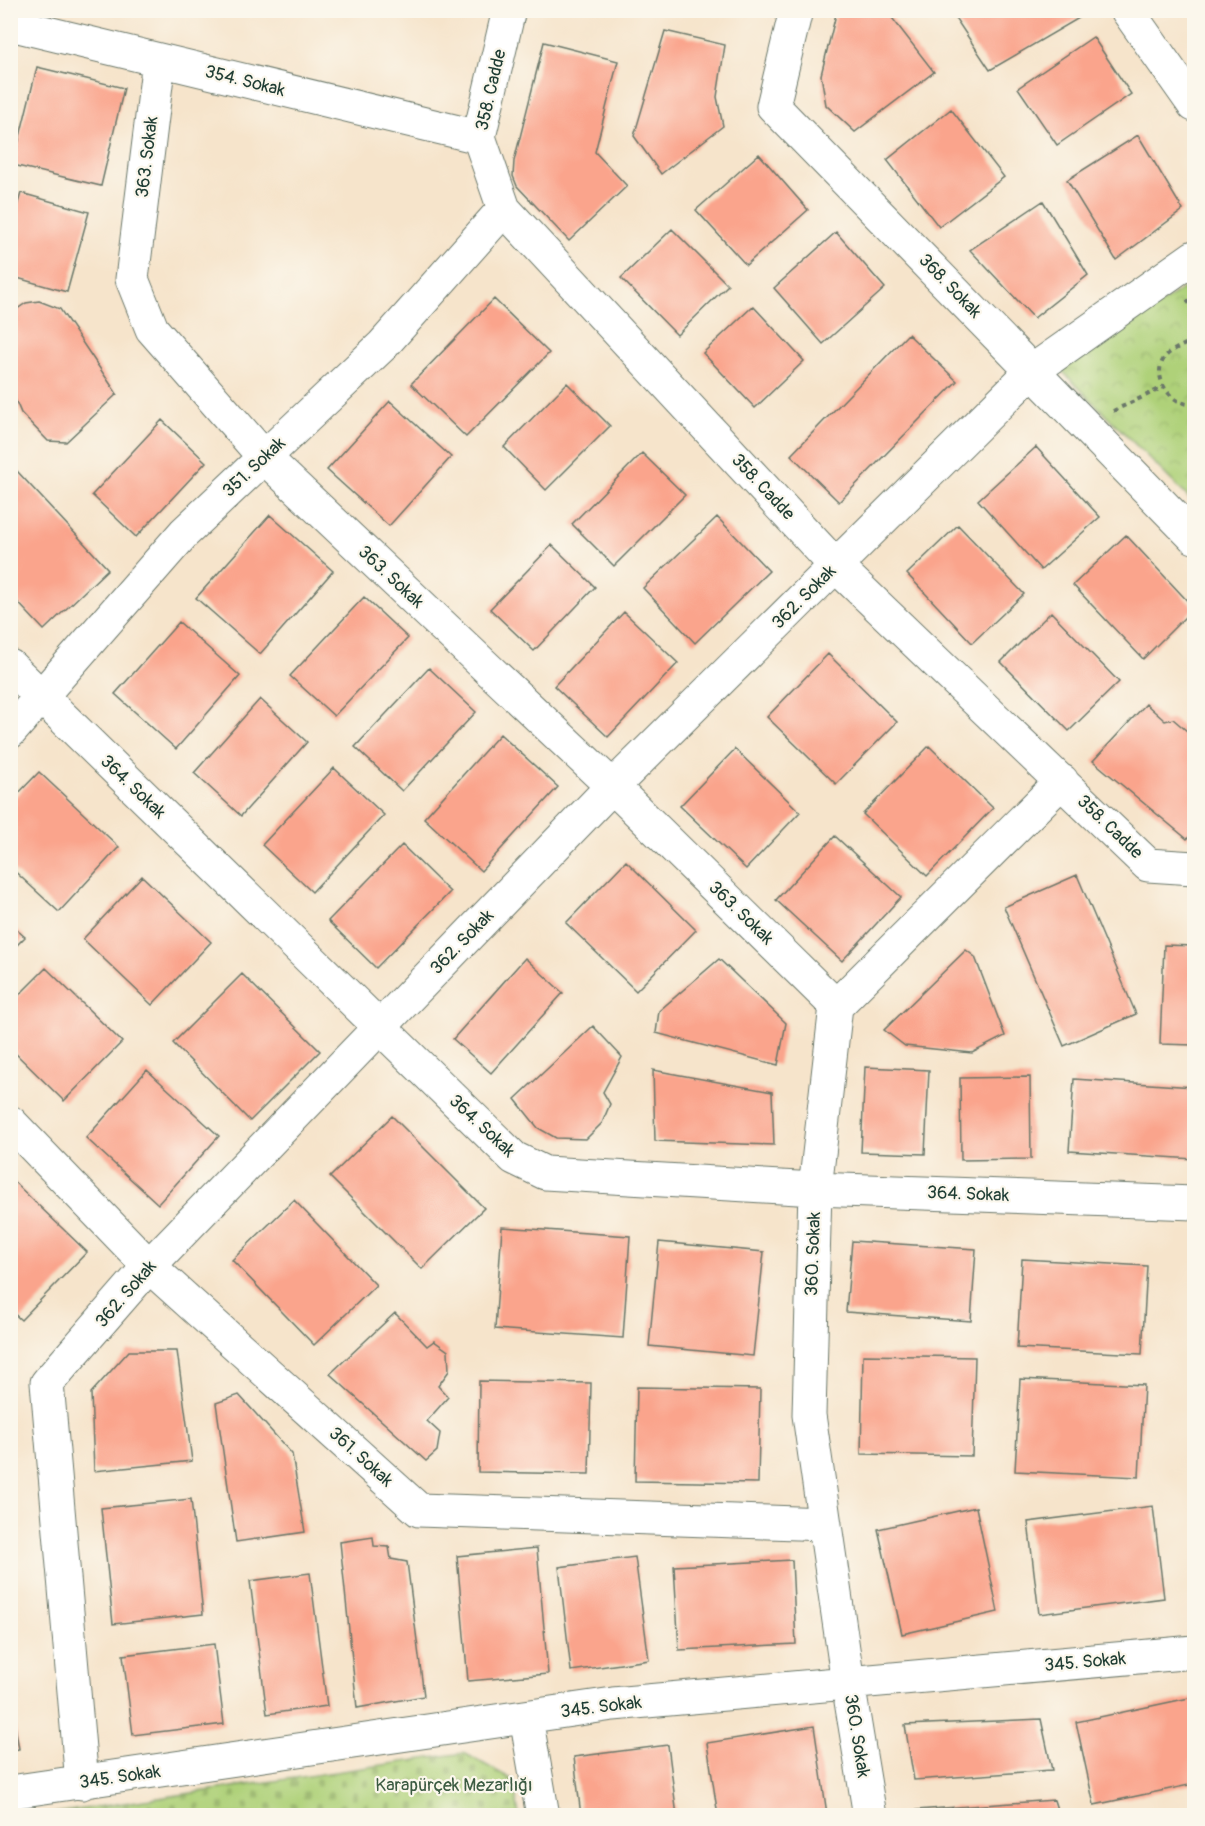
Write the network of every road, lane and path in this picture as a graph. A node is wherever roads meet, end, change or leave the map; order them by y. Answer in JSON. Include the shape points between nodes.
{"nodes":[{"id":1,"x":509,"y":10,"type":"edge"},
{"id":2,"x":796,"y":10,"type":"edge"},
{"id":3,"x":1127,"y":10,"type":"edge"},
{"id":4,"x":10,"y":24,"type":"edge"},
{"id":5,"x":159,"y":60,"type":"junction"},
{"id":6,"x":1194,"y":105,"type":"edge"},
{"id":7,"x":479,"y":137,"type":"junction"},
{"id":8,"x":504,"y":209,"type":"junction"},
{"id":9,"x":1194,"y":257,"type":"edge"},
{"id":10,"x":1194,"y":339,"type":"edge"},
{"id":11,"x":1032,"y":371,"type":"junction"},
{"id":12,"x":1164,"y":387,"type":"junction"},
{"id":13,"x":1194,"y":404,"type":"edge"},
{"id":14,"x":1084,"y":424,"type":"junction"},
{"id":15,"x":264,"y":458,"type":"junction"},
{"id":16,"x":1194,"y":537,"type":"edge"},
{"id":17,"x":836,"y":566,"type":"junction"},
{"id":18,"x":10,"y":666,"type":"edge"},
{"id":19,"x":41,"y":697,"type":"junction"},
{"id":20,"x":10,"y":732,"type":"edge"},
{"id":21,"x":1062,"y":782,"type":"junction"},
{"id":22,"x":613,"y":787,"type":"junction"},
{"id":23,"x":1194,"y":868,"type":"edge"},
{"id":24,"x":836,"y":1006,"type":"junction"},
{"id":25,"x":380,"y":1027,"type":"junction"},
{"id":26,"x":10,"y":1122,"type":"edge"},
{"id":27,"x":815,"y":1189,"type":"junction"},
{"id":28,"x":1194,"y":1203,"type":"edge"},
{"id":29,"x":149,"y":1266,"type":"junction"},
{"id":30,"x":825,"y":1524,"type":"junction"},
{"id":31,"x":1194,"y":1652,"type":"edge"},
{"id":32,"x":848,"y":1683,"type":"junction"},
{"id":33,"x":526,"y":1717,"type":"junction"},
{"id":34,"x":82,"y":1783,"type":"junction"},
{"id":35,"x":10,"y":1792,"type":"edge"},
{"id":36,"x":543,"y":1815,"type":"edge"},
{"id":37,"x":870,"y":1815,"type":"edge"}],
"edges":[{"from":1,"to":7,"type":"street","name":"358. Cadde"},
{"from":2,"to":11,"type":"street","name":"368. Sokak","via":[[773,106]]},
{"from":3,"to":6,"type":"street"},
{"from":4,"to":5,"type":"street","name":"354. Sokak"},
{"from":5,"to":7,"type":"street","name":"354. Sokak"},
{"from":5,"to":15,"type":"street","name":"363. Sokak","via":[[132,279],[152,329]]},
{"from":7,"to":8,"type":"street","name":"358. Cadde"},
{"from":8,"to":15,"type":"street","name":"351. Sokak","via":[[383,345]]},
{"from":8,"to":17,"type":"street","name":"358. Cadde"},
{"from":9,"to":11,"type":"street","name":"362. Sokak"},
{"from":10,"to":12,"type":"path","via":[[1167,354],[1161,362],[1160,379]]},
{"from":11,"to":14,"type":"street","name":"368. Sokak"},
{"from":11,"to":17,"type":"street","name":"362. Sokak"},
{"from":12,"to":13,"type":"path","via":[[1182,403]]},
{"from":12,"to":14,"type":"path"},
{"from":14,"to":16,"type":"street","name":"368. Sokak"},
{"from":15,"to":19,"type":"street","name":"351. Sokak","via":[[183,533]]},
{"from":15,"to":22,"type":"street","name":"363. Sokak"},
{"from":17,"to":21,"type":"street","name":"358. Cadde"},
{"from":17,"to":22,"type":"street","name":"362. Sokak"},
{"from":18,"to":19,"type":"street","name":"364. Sokak"},
{"from":19,"to":20,"type":"street","name":"351. Sokak"},
{"from":19,"to":25,"type":"street","name":"364. Sokak"},
{"from":21,"to":23,"type":"street","name":"358. Cadde","via":[[1149,865]]},
{"from":21,"to":24,"type":"street"},
{"from":22,"to":24,"type":"street","name":"363. Sokak"},
{"from":22,"to":25,"type":"street","name":"362. Sokak"},
{"from":24,"to":27,"type":"street","name":"360. Sokak"},
{"from":25,"to":27,"type":"street","name":"364. Sokak","via":[[514,1158],[545,1173]]},
{"from":25,"to":29,"type":"street","name":"362. Sokak"},
{"from":26,"to":29,"type":"street","name":"361. Sokak"},
{"from":27,"to":28,"type":"street","name":"364. Sokak"},
{"from":27,"to":30,"type":"street","name":"360. Sokak","via":[[809,1415]]},
{"from":29,"to":30,"type":"street","name":"361. Sokak","via":[[419,1510]]},
{"from":29,"to":34,"type":"street","name":"362. Sokak","via":[[47,1383]]},
{"from":30,"to":32,"type":"street","name":"360. Sokak"},
{"from":31,"to":32,"type":"street","name":"345. Sokak"},
{"from":32,"to":33,"type":"street","name":"345. Sokak","via":[[613,1704]]},
{"from":32,"to":37,"type":"street","name":"360. Sokak"},
{"from":33,"to":34,"type":"street","name":"345. Sokak"},
{"from":33,"to":36,"type":"street"},
{"from":34,"to":35,"type":"street","name":"345. Sokak"}]}
